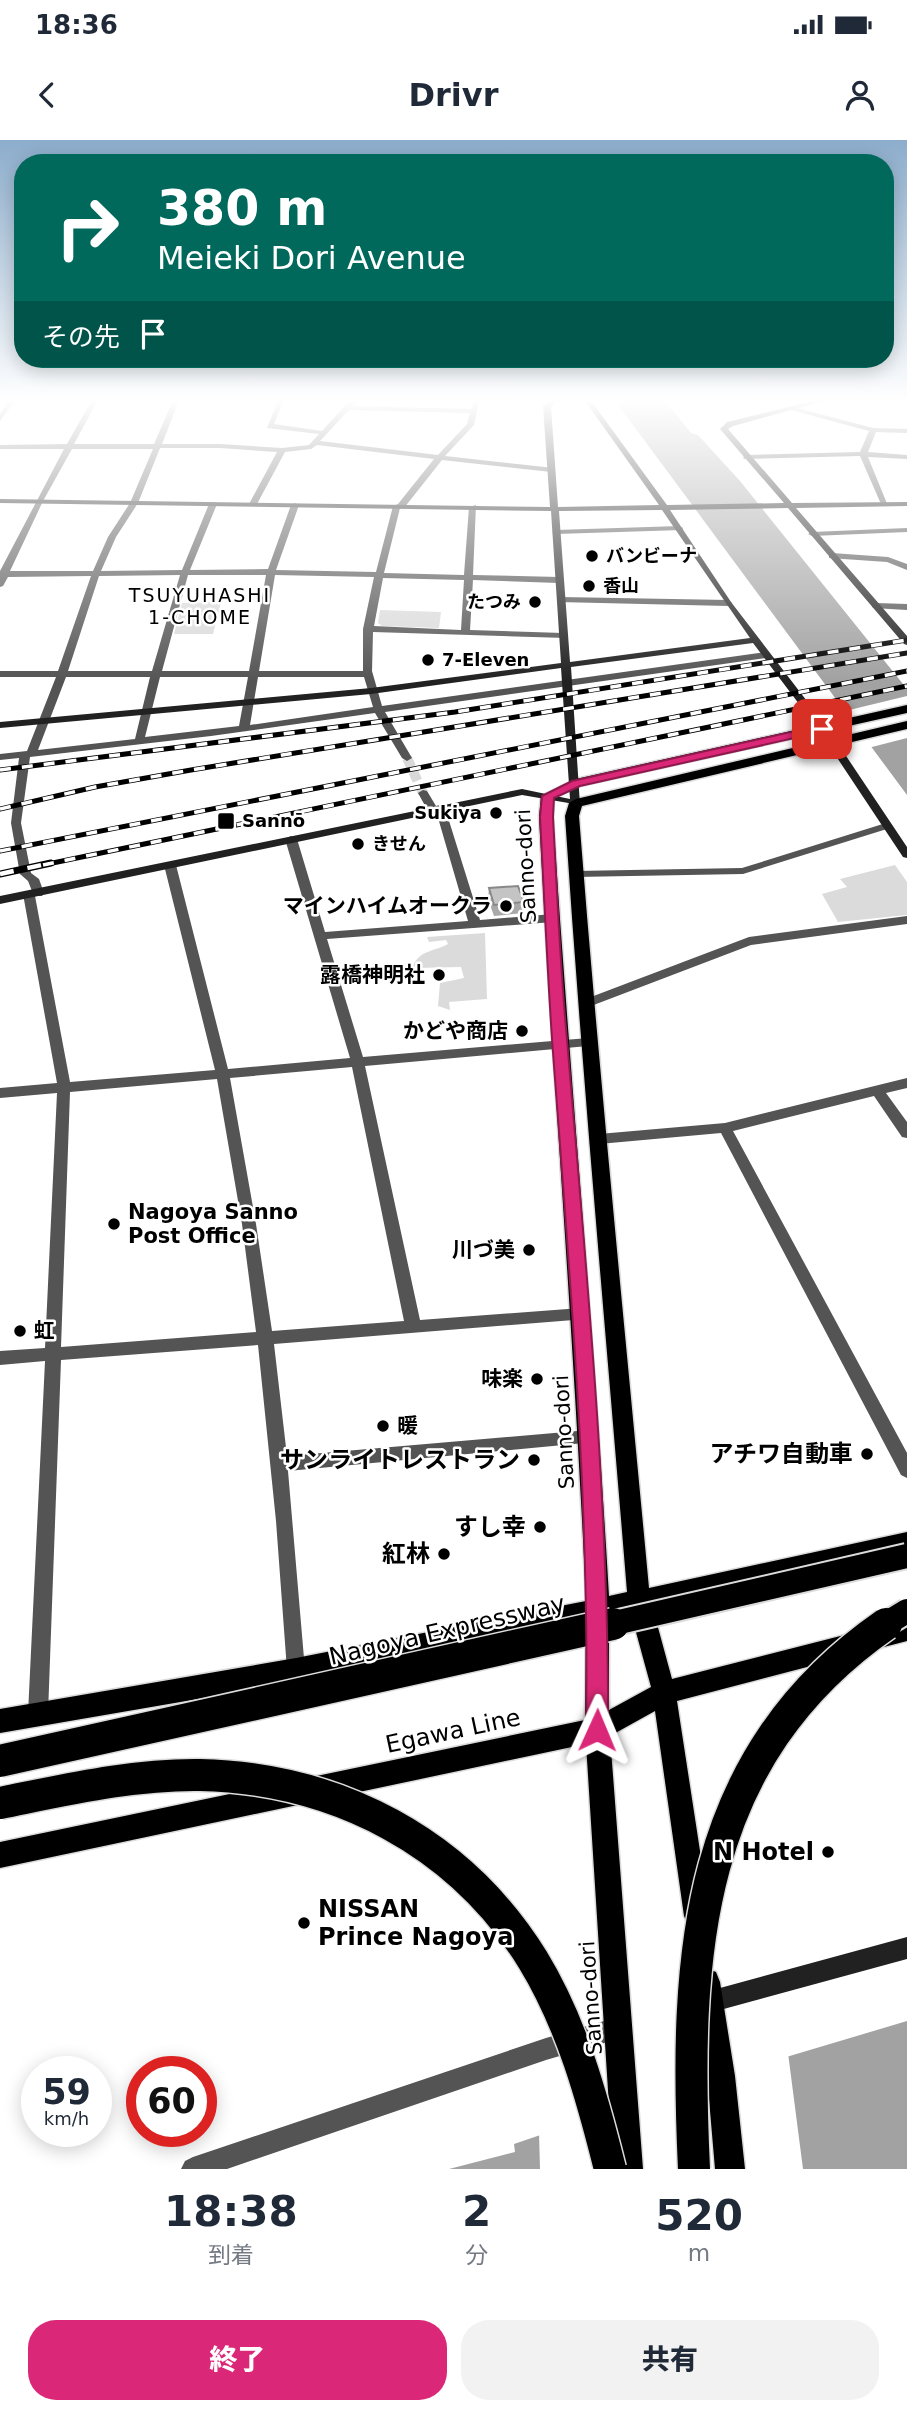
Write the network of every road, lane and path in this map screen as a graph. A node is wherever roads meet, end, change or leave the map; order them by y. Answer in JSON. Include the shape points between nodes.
{"nodes":[{"id":1,"x":45,"y":493,"type":"edge"},
{"id":2,"x":138,"y":493,"type":"edge"},
{"id":3,"x":259,"y":493,"type":"edge"},
{"id":4,"x":410,"y":493,"type":"edge"},
{"id":5,"x":553,"y":493,"type":"edge"},
{"id":6,"x":654,"y":493,"type":"edge"},
{"id":7,"x":778,"y":493,"type":"edge"},
{"id":8,"x":880,"y":493,"type":"edge"},
{"id":9,"x":0,"y":500,"type":"edge"},
{"id":10,"x":40,"y":501,"type":"junction"},
{"id":11,"x":134,"y":503,"type":"junction"},
{"id":12,"x":213,"y":504,"type":"junction"},
{"id":13,"x":253,"y":504,"type":"junction"},
{"id":14,"x":907,"y":504,"type":"edge"},
{"id":15,"x":295,"y":505,"type":"junction"},
{"id":16,"x":885,"y":505,"type":"junction"},
{"id":17,"x":399,"y":506,"type":"junction"},
{"id":18,"x":789,"y":506,"type":"junction"},
{"id":19,"x":664,"y":507,"type":"junction"},
{"id":20,"x":473,"y":508,"type":"junction"},
{"id":21,"x":555,"y":509,"type":"junction"},
{"id":22,"x":679,"y":528,"type":"junction"},
{"id":23,"x":907,"y":530,"type":"edge"},
{"id":24,"x":556,"y":532,"type":"junction"},
{"id":25,"x":812,"y":534,"type":"junction"},
{"id":26,"x":832,"y":556,"type":"junction"},
{"id":27,"x":907,"y":567,"type":"edge"},
{"id":28,"x":185,"y":572,"type":"junction"},
{"id":29,"x":271,"y":572,"type":"junction"},
{"id":30,"x":96,"y":573,"type":"junction"},
{"id":31,"x":2,"y":574,"type":"edge"},
{"id":32,"x":380,"y":575,"type":"junction"},
{"id":33,"x":468,"y":577,"type":"junction"},
{"id":34,"x":559,"y":580,"type":"junction"},
{"id":35,"x":0,"y":584,"type":"edge"},
{"id":36,"x":561,"y":600,"type":"junction"},
{"id":37,"x":728,"y":603,"type":"junction"},
{"id":38,"x":876,"y":606,"type":"junction"},
{"id":39,"x":907,"y":607,"type":"edge"},
{"id":40,"x":368,"y":629,"type":"junction"},
{"id":41,"x":902,"y":629,"type":"edge"},
{"id":42,"x":465,"y":632,"type":"junction"},
{"id":43,"x":563,"y":636,"type":"junction"},
{"id":44,"x":754,"y":640,"type":"junction"},
{"id":45,"x":907,"y":642,"type":"edge"},
{"id":46,"x":766,"y":656,"type":"junction"},
{"id":47,"x":565,"y":667,"type":"junction"},
{"id":48,"x":0,"y":674,"type":"edge"},
{"id":49,"x":62,"y":674,"type":"junction"},
{"id":50,"x":157,"y":674,"type":"junction"},
{"id":51,"x":253,"y":674,"type":"junction"},
{"id":52,"x":369,"y":674,"type":"junction"},
{"id":53,"x":566,"y":682,"type":"junction"},
{"id":54,"x":371,"y":691,"type":"junction"},
{"id":55,"x":247,"y":704,"type":"junction"},
{"id":56,"x":907,"y":709,"type":"edge"},
{"id":57,"x":380,"y":710,"type":"junction"},
{"id":58,"x":145,"y":713,"type":"junction"},
{"id":59,"x":43,"y":722,"type":"junction"},
{"id":60,"x":0,"y":725,"type":"edge"},
{"id":61,"x":907,"y":725,"type":"edge"},
{"id":62,"x":244,"y":728,"type":"junction"},
{"id":63,"x":822,"y":729,"type":"junction"},
{"id":64,"x":139,"y":742,"type":"junction"},
{"id":65,"x":832,"y":743,"type":"junction"},
{"id":66,"x":28,"y":755,"type":"junction"},
{"id":67,"x":0,"y":757,"type":"edge"},
{"id":68,"x":407,"y":758,"type":"tunnel mouth"},
{"id":69,"x":423,"y":793,"type":"tunnel mouth"},
{"id":70,"x":576,"y":793,"type":"junction"},
{"id":71,"x":548,"y":796,"type":"junction"},
{"id":72,"x":436,"y":809,"type":"junction"},
{"id":73,"x":887,"y":826,"type":"junction"},
{"id":74,"x":291,"y":839,"type":"junction"},
{"id":75,"x":907,"y":855,"type":"edge"},
{"id":76,"x":170,"y":864,"type":"junction"},
{"id":77,"x":575,"y":874,"type":"junction"},
{"id":78,"x":33,"y":893,"type":"junction"},
{"id":79,"x":0,"y":900,"type":"edge"},
{"id":80,"x":553,"y":918,"type":"junction"},
{"id":81,"x":907,"y":920,"type":"edge"},
{"id":82,"x":475,"y":925,"type":"junction"},
{"id":83,"x":320,"y":936,"type":"junction"},
{"id":84,"x":587,"y":1003,"type":"junction"},
{"id":85,"x":588,"y":1042,"type":"junction"},
{"id":86,"x":560,"y":1044,"type":"junction"},
{"id":87,"x":358,"y":1062,"type":"junction"},
{"id":88,"x":223,"y":1074,"type":"junction"},
{"id":89,"x":907,"y":1083,"type":"edge"},
{"id":90,"x":64,"y":1086,"type":"junction"},
{"id":91,"x":877,"y":1090,"type":"junction"},
{"id":92,"x":0,"y":1093,"type":"edge"},
{"id":93,"x":725,"y":1128,"type":"junction"},
{"id":94,"x":907,"y":1133,"type":"edge"},
{"id":95,"x":599,"y":1139,"type":"junction"},
{"id":96,"x":582,"y":1314,"type":"junction"},
{"id":97,"x":413,"y":1325,"type":"junction"},
{"id":98,"x":267,"y":1338,"type":"junction"},
{"id":99,"x":52,"y":1353,"type":"junction"},
{"id":100,"x":0,"y":1357,"type":"edge"},
{"id":101,"x":589,"y":1437,"type":"junction"},
{"id":102,"x":281,"y":1464,"type":"junction"},
{"id":103,"x":907,"y":1470,"type":"edge"},
{"id":104,"x":907,"y":1542,"type":"edge"},
{"id":105,"x":907,"y":1556,"type":"edge"},
{"id":106,"x":639,"y":1601,"type":"junction"},
{"id":107,"x":598,"y":1609,"type":"junction"},
{"id":108,"x":907,"y":1611,"type":"edge"},
{"id":109,"x":907,"y":1630,"type":"edge"},
{"id":110,"x":296,"y":1670,"type":"junction"},
{"id":111,"x":664,"y":1693,"type":"junction"},
{"id":112,"x":38,"y":1714,"type":"junction"},
{"id":113,"x":0,"y":1721,"type":"edge"},
{"id":114,"x":597,"y":1730,"type":"junction"},
{"id":115,"x":0,"y":1760,"type":"edge"},
{"id":116,"x":0,"y":1803,"type":"edge"},
{"id":117,"x":0,"y":1855,"type":"edge"},
{"id":118,"x":907,"y":1948,"type":"edge"},
{"id":119,"x":709,"y":2002,"type":"junction"},
{"id":120,"x":618,"y":2028,"type":"junction"},
{"id":121,"x":193,"y":2169,"type":"edge"},
{"id":122,"x":610,"y":2169,"type":"edge"},
{"id":123,"x":628,"y":2169,"type":"edge"},
{"id":124,"x":694,"y":2169,"type":"edge"},
{"id":125,"x":730,"y":2169,"type":"edge"}],
"edges":[{"from":1,"to":10,"type":"street"},
{"from":2,"to":11,"type":"street"},
{"from":3,"to":13,"type":"street"},
{"from":4,"to":17,"type":"street"},
{"from":5,"to":21,"type":"street"},
{"from":6,"to":19,"type":"street"},
{"from":7,"to":18,"type":"street"},
{"from":8,"to":16,"type":"street"},
{"from":9,"to":10,"type":"street"},
{"from":10,"to":11,"type":"street"},
{"from":10,"to":31,"type":"street"},
{"from":11,"to":12,"type":"street"},
{"from":11,"to":30,"type":"street","via":[[111,537]]},
{"from":12,"to":13,"type":"street"},
{"from":12,"to":28,"type":"street"},
{"from":13,"to":15,"type":"street"},
{"from":14,"to":16,"type":"street"},
{"from":15,"to":17,"type":"street"},
{"from":15,"to":29,"type":"street"},
{"from":16,"to":18,"type":"street"},
{"from":17,"to":20,"type":"street"},
{"from":17,"to":32,"type":"street"},
{"from":18,"to":19,"type":"street"},
{"from":18,"to":25,"type":"street"},
{"from":19,"to":21,"type":"street"},
{"from":19,"to":22,"type":"street"},
{"from":20,"to":21,"type":"street"},
{"from":20,"to":33,"type":"street"},
{"from":21,"to":24,"type":"street"},
{"from":22,"to":24,"type":"street"},
{"from":22,"to":37,"type":"street"},
{"from":23,"to":25,"type":"street"},
{"from":24,"to":34,"type":"street"},
{"from":25,"to":26,"type":"street"},
{"from":26,"to":27,"type":"street","via":[[888,560]]},
{"from":26,"to":38,"type":"street"},
{"from":28,"to":29,"type":"street"},
{"from":28,"to":30,"type":"street"},
{"from":28,"to":50,"type":"street"},
{"from":29,"to":32,"type":"street"},
{"from":29,"to":51,"type":"street"},
{"from":30,"to":31,"type":"street"},
{"from":30,"to":49,"type":"street"},
{"from":31,"to":35,"type":"street"},
{"from":32,"to":33,"type":"street"},
{"from":32,"to":40,"type":"street"},
{"from":33,"to":34,"type":"street"},
{"from":33,"to":42,"type":"street"},
{"from":34,"to":36,"type":"street"},
{"from":36,"to":37,"type":"street"},
{"from":36,"to":43,"type":"street"},
{"from":37,"to":44,"type":"street"},
{"from":38,"to":39,"type":"street"},
{"from":38,"to":41,"type":"street"},
{"from":40,"to":42,"type":"street"},
{"from":40,"to":52,"type":"street"},
{"from":41,"to":45,"type":"street"},
{"from":42,"to":43,"type":"street"},
{"from":43,"to":47,"type":"street"},
{"from":44,"to":46,"type":"street"},
{"from":44,"to":47,"type":"street"},
{"from":46,"to":53,"type":"street"},
{"from":46,"to":63,"type":"street"},
{"from":47,"to":53,"type":"street"},
{"from":47,"to":54,"type":"street"},
{"from":48,"to":49,"type":"street"},
{"from":49,"to":50,"type":"street"},
{"from":49,"to":59,"type":"street"},
{"from":50,"to":51,"type":"street"},
{"from":50,"to":58,"type":"street"},
{"from":51,"to":52,"type":"street"},
{"from":51,"to":55,"type":"street"},
{"from":52,"to":54,"type":"street"},
{"from":53,"to":57,"type":"street"},
{"from":53,"to":70,"type":"street"},
{"from":54,"to":55,"type":"street"},
{"from":54,"to":57,"type":"street"},
{"from":55,"to":58,"type":"street"},
{"from":55,"to":62,"type":"street"},
{"from":56,"to":63,"type":"main road"},
{"from":57,"to":62,"type":"street"},
{"from":57,"to":68,"type":"street"},
{"from":58,"to":59,"type":"street"},
{"from":58,"to":64,"type":"street"},
{"from":59,"to":60,"type":"street"},
{"from":59,"to":66,"type":"street"},
{"from":61,"to":65,"type":"main road"},
{"from":62,"to":64,"type":"street"},
{"from":63,"to":65,"type":"street"},
{"from":63,"to":70,"type":"main road"},
{"from":64,"to":66,"type":"street"},
{"from":65,"to":70,"type":"main road"},
{"from":65,"to":73,"type":"street"},
{"from":66,"to":67,"type":"street"},
{"from":66,"to":78,"type":"street","via":[[16,823]]},
{"from":69,"to":72,"type":"street"},
{"from":70,"to":71,"type":"main road","name":"Sanno-dori"},
{"from":70,"to":77,"type":"main road","via":[[572,816]]},
{"from":71,"to":72,"type":"street","via":[[522,792]]},
{"from":71,"to":80,"type":"main road","name":"Sanno-dori"},
{"from":72,"to":74,"type":"street"},
{"from":72,"to":82,"type":"street"},
{"from":73,"to":75,"type":"street"},
{"from":73,"to":77,"type":"street","via":[[743,871]]},
{"from":74,"to":76,"type":"street"},
{"from":74,"to":83,"type":"street"},
{"from":76,"to":78,"type":"street"},
{"from":76,"to":88,"type":"street"},
{"from":77,"to":84,"type":"main road"},
{"from":78,"to":79,"type":"street"},
{"from":78,"to":90,"type":"street"},
{"from":80,"to":82,"type":"street"},
{"from":80,"to":86,"type":"main road","name":"Sanno-dori"},
{"from":81,"to":84,"type":"street","via":[[748,941]]},
{"from":82,"to":83,"type":"street"},
{"from":83,"to":87,"type":"street"},
{"from":84,"to":85,"type":"main road"},
{"from":85,"to":86,"type":"street"},
{"from":85,"to":95,"type":"main road"},
{"from":86,"to":87,"type":"street"},
{"from":86,"to":96,"type":"main road","name":"Sanno-dori"},
{"from":87,"to":88,"type":"street"},
{"from":87,"to":97,"type":"street"},
{"from":88,"to":90,"type":"street"},
{"from":88,"to":98,"type":"street"},
{"from":89,"to":91,"type":"street"},
{"from":90,"to":92,"type":"street"},
{"from":90,"to":99,"type":"street"},
{"from":91,"to":93,"type":"street"},
{"from":91,"to":94,"type":"street"},
{"from":93,"to":95,"type":"street"},
{"from":93,"to":103,"type":"street"},
{"from":95,"to":106,"type":"main road"},
{"from":96,"to":97,"type":"street"},
{"from":96,"to":101,"type":"main road","name":"Sanno-dori"},
{"from":97,"to":98,"type":"street"},
{"from":98,"to":99,"type":"street"},
{"from":98,"to":102,"type":"street"},
{"from":99,"to":100,"type":"street"},
{"from":99,"to":112,"type":"street"},
{"from":101,"to":102,"type":"street"},
{"from":101,"to":107,"type":"main road","name":"Sanno-dori"},
{"from":102,"to":110,"type":"street"},
{"from":104,"to":106,"type":"main road"},
{"from":105,"to":115,"type":"highway","name":"Nagoya Expressway","bridge":true},
{"from":106,"to":107,"type":"main road"},
{"from":106,"to":111,"type":"main road"},
{"from":107,"to":110,"type":"main road"},
{"from":107,"to":114,"type":"main road","name":"Sanno-dori"},
{"from":108,"to":124,"type":"highway","bridge":true,"via":[[859,1645],[802,1698],[768,1741],[726,1821],[709,1876],[696,1948],[691,2063]]},
{"from":109,"to":111,"type":"main road","name":"Egawa Line"},
{"from":110,"to":112,"type":"main road"},
{"from":111,"to":114,"type":"main road","name":"Egawa Line"},
{"from":111,"to":119,"type":"main road"},
{"from":112,"to":113,"type":"main road"},
{"from":114,"to":117,"type":"main road","name":"Egawa Line"},
{"from":114,"to":120,"type":"main road","name":"Sanno-dori"},
{"from":116,"to":122,"type":"highway","bridge":true,"via":[[132,1780],[239,1776],[318,1791],[397,1824],[426,1844],[491,1904],[530,1957],[574,2047]]},
{"from":118,"to":119,"type":"street"},
{"from":119,"to":125,"type":"main road"},
{"from":120,"to":121,"type":"street"},
{"from":120,"to":123,"type":"main road","name":"Sanno-dori"}]}
